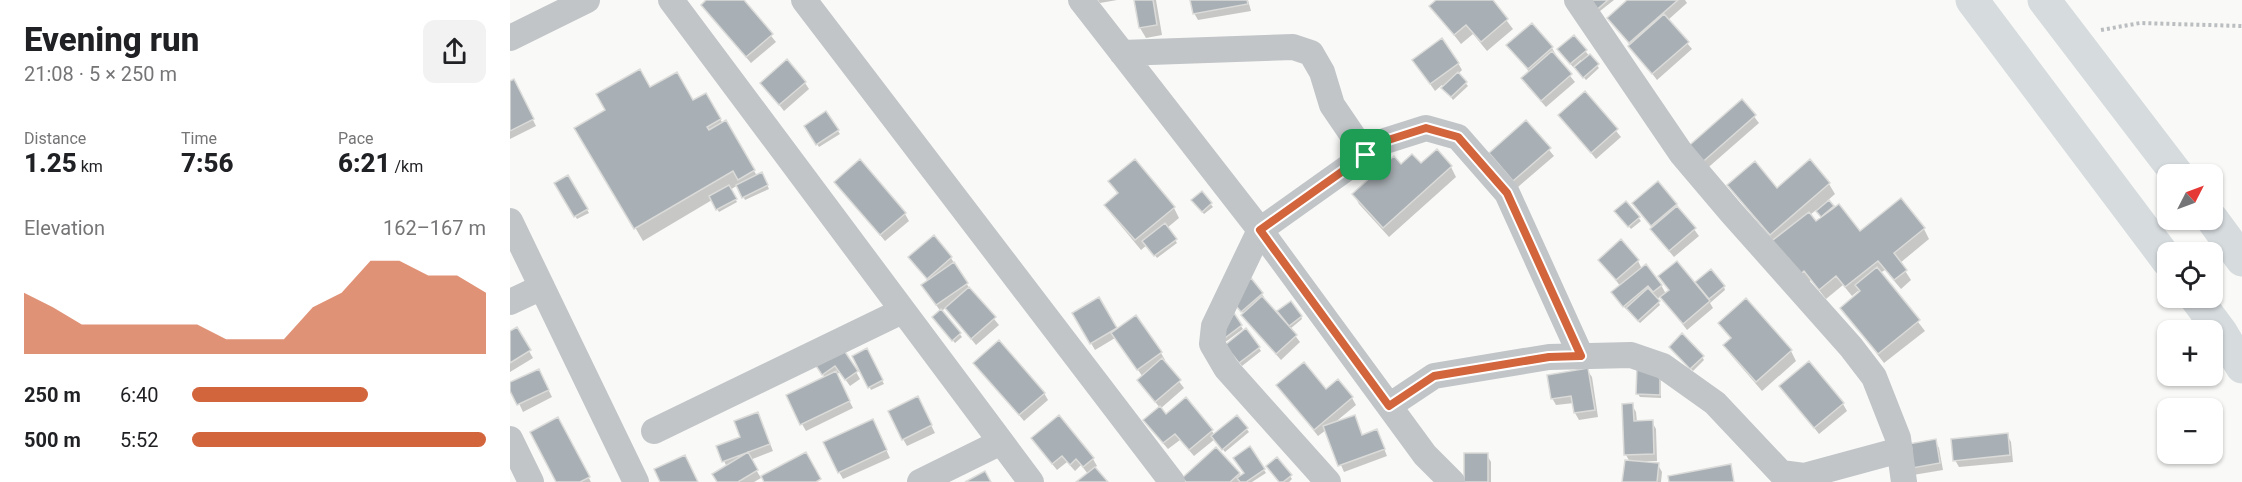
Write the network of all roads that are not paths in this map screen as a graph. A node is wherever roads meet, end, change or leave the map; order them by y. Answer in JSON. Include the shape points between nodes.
{"nodes":[{"id":1,"x":587,"y":0,"type":"edge"},
{"id":2,"x":671,"y":0,"type":"edge"},
{"id":3,"x":804,"y":0,"type":"edge"},
{"id":4,"x":1081,"y":0,"type":"edge"},
{"id":5,"x":1577,"y":0,"type":"edge"},
{"id":6,"x":1972,"y":0,"type":"edge"},
{"id":7,"x":2044,"y":0,"type":"edge"},
{"id":8,"x":510,"y":38,"type":"edge"},
{"id":9,"x":1122,"y":53,"type":"junction"},
{"id":10,"x":1366,"y":155,"type":"junction"},
{"id":11,"x":2169,"y":164,"type":"edge"},
{"id":12,"x":510,"y":221,"type":"edge"},
{"id":13,"x":1260,"y":230,"type":"junction"},
{"id":14,"x":2220,"y":230,"type":"edge"},
{"id":15,"x":2157,"y":246,"type":"edge"},
{"id":16,"x":2242,"y":260,"type":"edge"},
{"id":17,"x":542,"y":286,"type":"junction"},
{"id":18,"x":510,"y":302,"type":"edge"},
{"id":19,"x":2203,"y":308,"type":"edge"},
{"id":20,"x":902,"y":311,"type":"junction"},
{"id":21,"x":1581,"y":356,"type":"junction"},
{"id":22,"x":2242,"y":367,"type":"edge"},
{"id":23,"x":1389,"y":406,"type":"junction"},
{"id":24,"x":654,"y":431,"type":"dead end"},
{"id":25,"x":510,"y":439,"type":"edge"},
{"id":26,"x":1001,"y":442,"type":"junction"},
{"id":27,"x":1900,"y":450,"type":"junction"},
{"id":28,"x":531,"y":482,"type":"edge"},
{"id":29,"x":636,"y":482,"type":"edge"},
{"id":30,"x":920,"y":482,"type":"edge"},
{"id":31,"x":1031,"y":482,"type":"edge"},
{"id":32,"x":1172,"y":482,"type":"edge"},
{"id":33,"x":1328,"y":482,"type":"edge"},
{"id":34,"x":1452,"y":482,"type":"edge"},
{"id":35,"x":1904,"y":482,"type":"edge"}],
"edges":[{"from":1,"to":8,"type":"street"},
{"from":2,"to":20,"type":"street"},
{"from":3,"to":32,"type":"street"},
{"from":4,"to":9,"type":"street"},
{"from":5,"to":27,"type":"street","via":[[1681,153],[1874,377]]},
{"from":6,"to":15,"type":"main road"},
{"from":7,"to":11,"type":"main road"},
{"from":9,"to":10,"type":"street","via":[[1293,47],[1311,53],[1322,72],[1332,105]]},
{"from":9,"to":13,"type":"street"},
{"from":10,"to":13,"type":"street"},
{"from":10,"to":21,"type":"street","via":[[1385,141],[1426,128],[1458,137],[1507,193]]},
{"from":12,"to":17,"type":"street"},
{"from":13,"to":23,"type":"street"},
{"from":13,"to":33,"type":"street","via":[[1214,326],[1212,344],[1226,368]]},
{"from":14,"to":16,"type":"main road"},
{"from":17,"to":18,"type":"street"},
{"from":17,"to":29,"type":"street"},
{"from":19,"to":22,"type":"main road"},
{"from":20,"to":24,"type":"street"},
{"from":20,"to":26,"type":"street"},
{"from":21,"to":23,"type":"street","via":[[1549,357],[1434,376]]},
{"from":21,"to":27,"type":"street","via":[[1631,355],[1663,366],[1715,403],[1781,473],[1804,476]]},
{"from":23,"to":34,"type":"street","via":[[1425,455]]},
{"from":25,"to":28,"type":"street"},
{"from":26,"to":30,"type":"street"},
{"from":26,"to":31,"type":"street"},
{"from":27,"to":35,"type":"street"}]}
